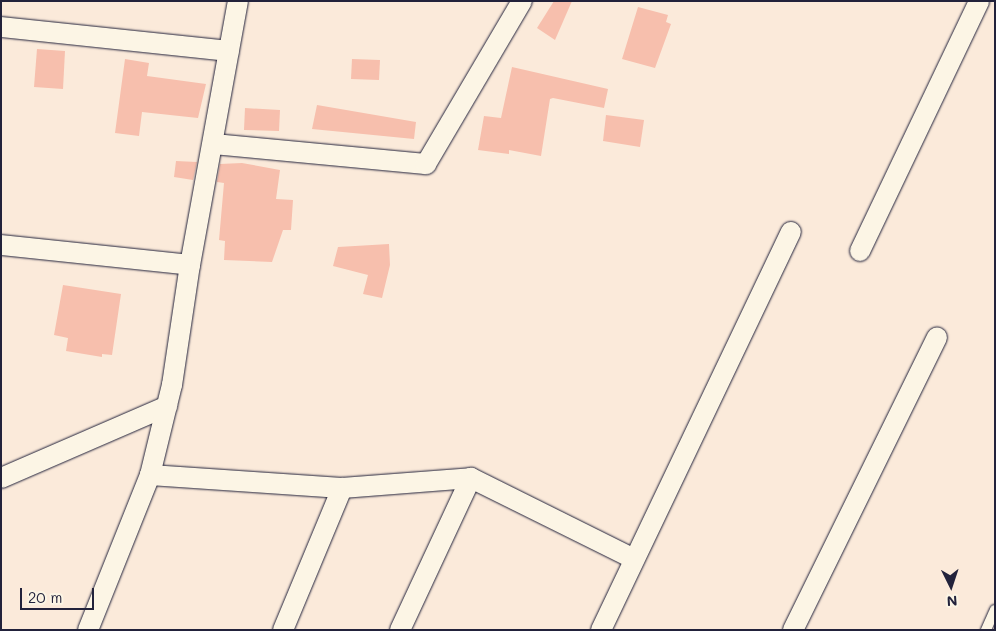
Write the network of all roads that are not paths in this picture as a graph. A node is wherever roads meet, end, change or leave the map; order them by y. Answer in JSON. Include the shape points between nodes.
{"nodes":[{"id":1,"x":238,"y":1,"type":"edge"},
{"id":2,"x":522,"y":1,"type":"edge"},
{"id":3,"x":979,"y":1,"type":"edge"},
{"id":4,"x":1,"y":27,"type":"edge"},
{"id":5,"x":229,"y":51,"type":"junction"},
{"id":6,"x":213,"y":144,"type":"junction"},
{"id":7,"x":791,"y":232,"type":"dead end"},
{"id":8,"x":1,"y":245,"type":"edge"},
{"id":9,"x":860,"y":251,"type":"dead end"},
{"id":10,"x":190,"y":265,"type":"junction"},
{"id":11,"x":937,"y":336,"type":"dead end"},
{"id":12,"x":167,"y":406,"type":"junction"},
{"id":13,"x":150,"y":476,"type":"junction"},
{"id":14,"x":1,"y":478,"type":"edge"},
{"id":15,"x":471,"y":478,"type":"junction"},
{"id":16,"x":342,"y":488,"type":"junction"},
{"id":17,"x":634,"y":559,"type":"junction"},
{"id":18,"x":995,"y":610,"type":"edge"},
{"id":19,"x":88,"y":630,"type":"edge"},
{"id":20,"x":283,"y":630,"type":"edge"},
{"id":21,"x":400,"y":630,"type":"edge"},
{"id":22,"x":600,"y":630,"type":"edge"},
{"id":23,"x":793,"y":630,"type":"edge"},
{"id":24,"x":986,"y":630,"type":"edge"}],
"edges":[{"from":1,"to":5,"type":"street"},
{"from":2,"to":6,"type":"street","via":[[426,164]]},
{"from":3,"to":9,"type":"street"},
{"from":4,"to":5,"type":"street"},
{"from":5,"to":6,"type":"street"},
{"from":6,"to":10,"type":"street"},
{"from":7,"to":17,"type":"street"},
{"from":8,"to":10,"type":"street"},
{"from":10,"to":12,"type":"street"},
{"from":11,"to":23,"type":"street"},
{"from":12,"to":13,"type":"street"},
{"from":12,"to":14,"type":"street"},
{"from":13,"to":16,"type":"street"},
{"from":13,"to":19,"type":"street"},
{"from":15,"to":16,"type":"street"},
{"from":15,"to":17,"type":"street"},
{"from":15,"to":21,"type":"street"},
{"from":16,"to":20,"type":"street"},
{"from":17,"to":22,"type":"street"},
{"from":18,"to":24,"type":"lane"}]}
